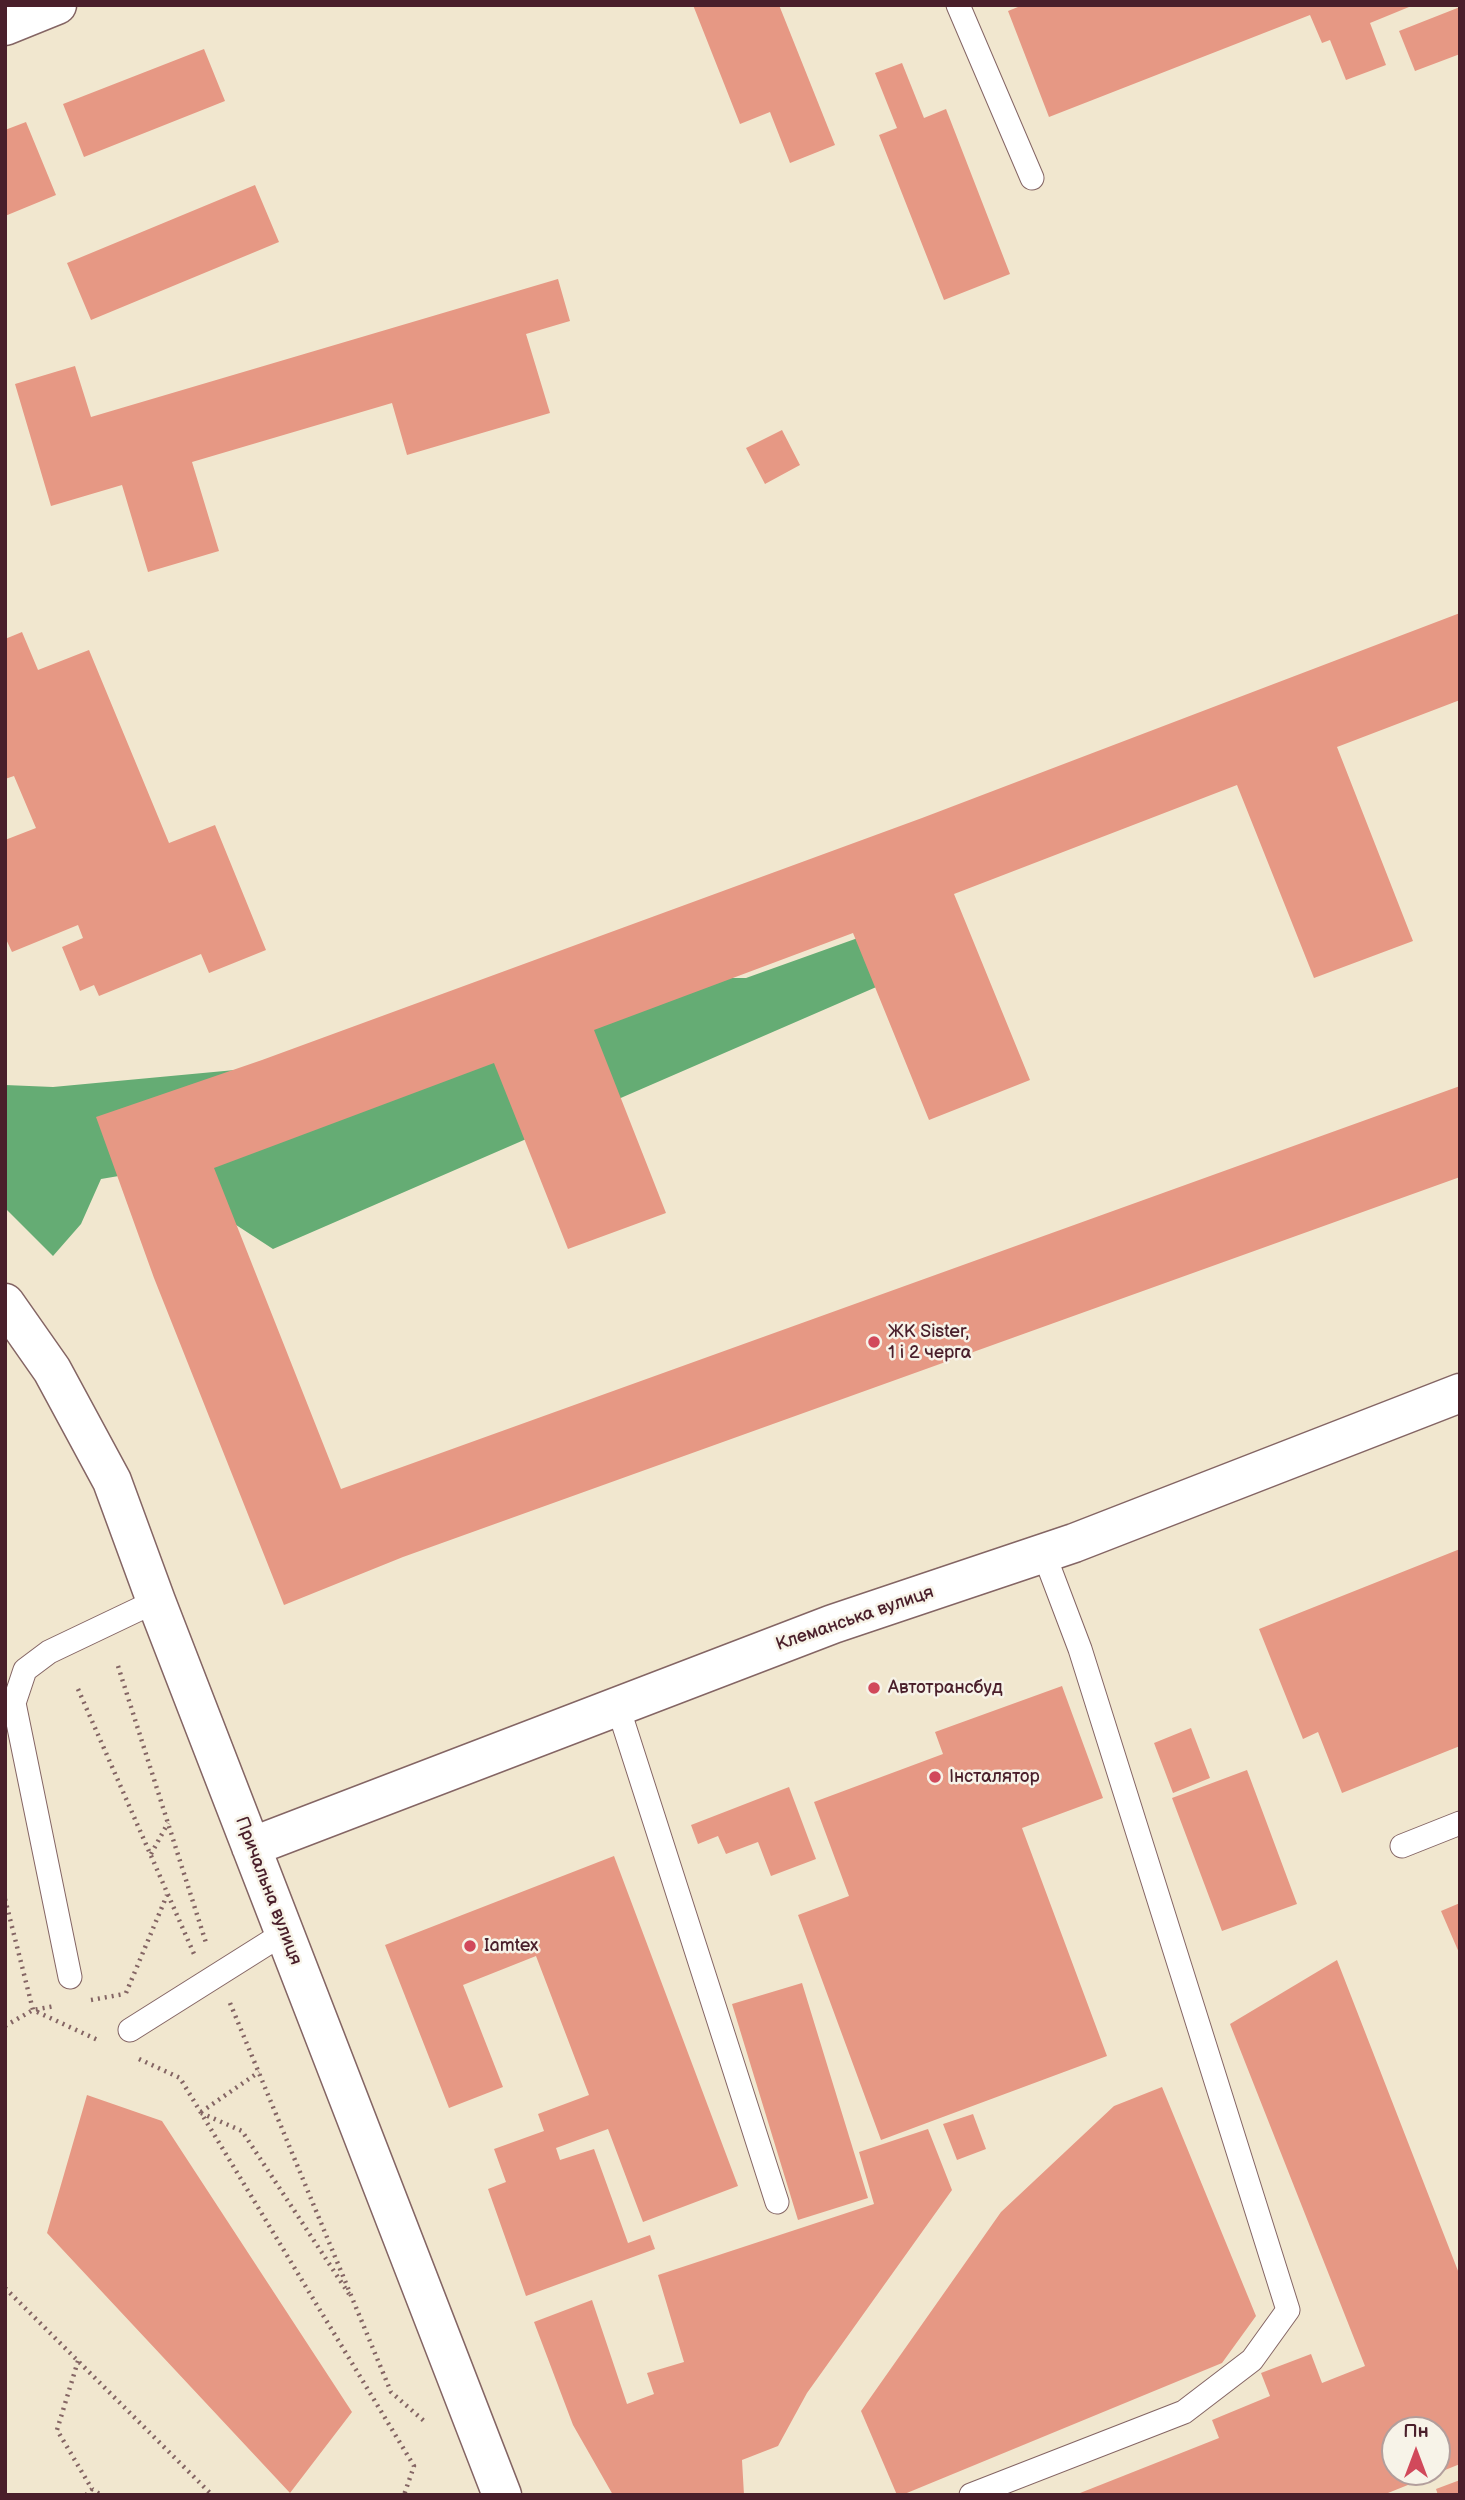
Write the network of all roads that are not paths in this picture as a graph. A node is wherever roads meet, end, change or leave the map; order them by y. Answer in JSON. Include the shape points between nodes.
{"nodes":[{"id":1,"x":57,"y":5,"type":"edge"},
{"id":2,"x":958,"y":5,"type":"edge"},
{"id":3,"x":5,"y":26,"type":"edge"},
{"id":4,"x":1032,"y":178,"type":"dead end"},
{"id":5,"x":5,"y":1303,"type":"edge"},
{"id":6,"x":1460,"y":1393,"type":"edge"},
{"id":7,"x":1044,"y":1554,"type":"junction"},
{"id":8,"x":156,"y":1601,"type":"junction"},
{"id":9,"x":618,"y":1707,"type":"junction"},
{"id":10,"x":1460,"y":1823,"type":"edge"},
{"id":11,"x":1402,"y":1846,"type":"dead end"},
{"id":12,"x":251,"y":1847,"type":"junction"},
{"id":13,"x":284,"y":1933,"type":"junction"},
{"id":14,"x":69,"y":1978,"type":"dead end"},
{"id":15,"x":130,"y":2030,"type":"dead end"},
{"id":16,"x":777,"y":2202,"type":"dead end"},
{"id":17,"x":493,"y":2489,"type":"edge"},
{"id":18,"x":971,"y":2495,"type":"edge"}],
"edges":[{"from":1,"to":3,"type":"street"},
{"from":2,"to":4,"type":"lane"},
{"from":5,"to":8,"type":"street","name":"Причальна вулиця","via":[[52,1370],[112,1481]]},
{"from":6,"to":7,"type":"street","name":"Клеманська вулиця"},
{"from":7,"to":9,"type":"street","name":"Клеманська вулиця","via":[[833,1624]]},
{"from":7,"to":18,"type":"lane","via":[[1084,1660],[1288,2310],[1252,2360],[1184,2412]]},
{"from":8,"to":12,"type":"street","name":"Причальна вулиця"},
{"from":8,"to":14,"type":"lane","via":[[49,1652],[24,1670],[14,1703]]},
{"from":9,"to":12,"type":"street","name":"Клеманська вулиця"},
{"from":9,"to":16,"type":"lane"},
{"from":10,"to":11,"type":"lane"},
{"from":12,"to":13,"type":"street","name":"Причальна вулиця"},
{"from":13,"to":15,"type":"lane"},
{"from":13,"to":17,"type":"street","name":"Причальна вулиця"}]}
